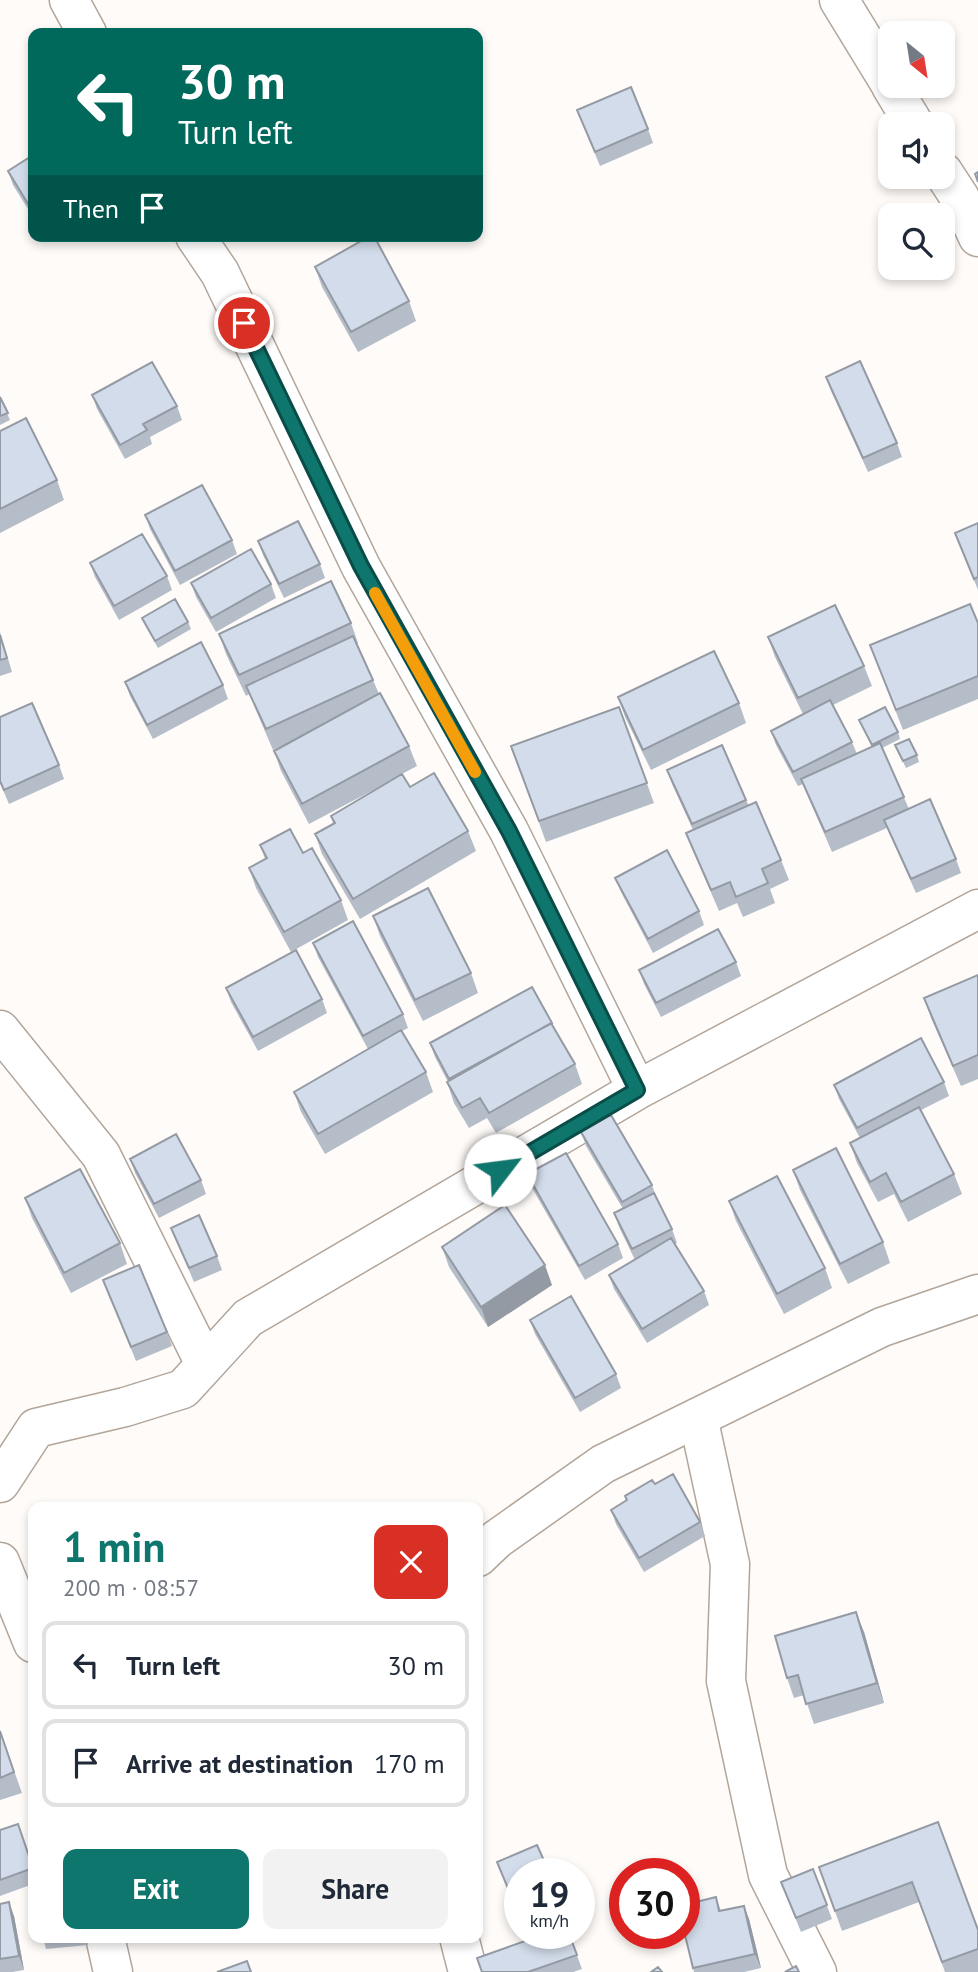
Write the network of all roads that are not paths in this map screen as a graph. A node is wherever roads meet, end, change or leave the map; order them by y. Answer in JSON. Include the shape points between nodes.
{"nodes":[{"id":1,"x":69,"y":0,"type":"edge"},
{"id":2,"x":839,"y":0,"type":"edge"},
{"id":3,"x":85,"y":28,"type":"edge"},
{"id":4,"x":878,"y":64,"type":"edge"},
{"id":5,"x":954,"y":189,"type":"edge"},
{"id":6,"x":978,"y":237,"type":"edge"},
{"id":7,"x":199,"y":242,"type":"edge"},
{"id":8,"x":978,"y":909,"type":"edge"},
{"id":9,"x":0,"y":1030,"type":"edge"},
{"id":10,"x":637,"y":1090,"type":"junction"},
{"id":11,"x":978,"y":1294,"type":"edge"},
{"id":12,"x":978,"y":1303,"type":"edge"},
{"id":13,"x":882,"y":1327,"type":"junction"},
{"id":14,"x":205,"y":1364,"type":"junction"},
{"id":15,"x":698,"y":1417,"type":"junction"},
{"id":16,"x":0,"y":1483,"type":"edge"},
{"id":17,"x":483,"y":1552,"type":"edge"},
{"id":18,"x":0,"y":1562,"type":"edge"},
{"id":19,"x":28,"y":1631,"type":"edge"},
{"id":20,"x":106,"y":1943,"type":"edge"},
{"id":21,"x":461,"y":1943,"type":"edge"},
{"id":22,"x":113,"y":1972,"type":"edge"},
{"id":23,"x":468,"y":1972,"type":"edge"},
{"id":24,"x":817,"y":1972,"type":"edge"}],
"edges":[{"from":1,"to":3,"type":"street"},
{"from":2,"to":4,"type":"street"},
{"from":5,"to":6,"type":"street"},
{"from":7,"to":10,"type":"street","via":[[220,273],[361,566],[509,831]]},
{"from":8,"to":10,"type":"street"},
{"from":9,"to":14,"type":"street","via":[[101,1155]]},
{"from":10,"to":14,"type":"street","via":[[248,1318]]},
{"from":11,"to":13,"type":"street"},
{"from":12,"to":13,"type":"street"},
{"from":13,"to":15,"type":"street"},
{"from":14,"to":16,"type":"street","via":[[183,1390],[36,1428]]},
{"from":15,"to":17,"type":"street","via":[[603,1464]]},
{"from":15,"to":24,"type":"street","via":[[730,1564],[726,1681],[768,1875]]},
{"from":18,"to":19,"type":"street"},
{"from":20,"to":22,"type":"street"},
{"from":21,"to":23,"type":"street"}]}
